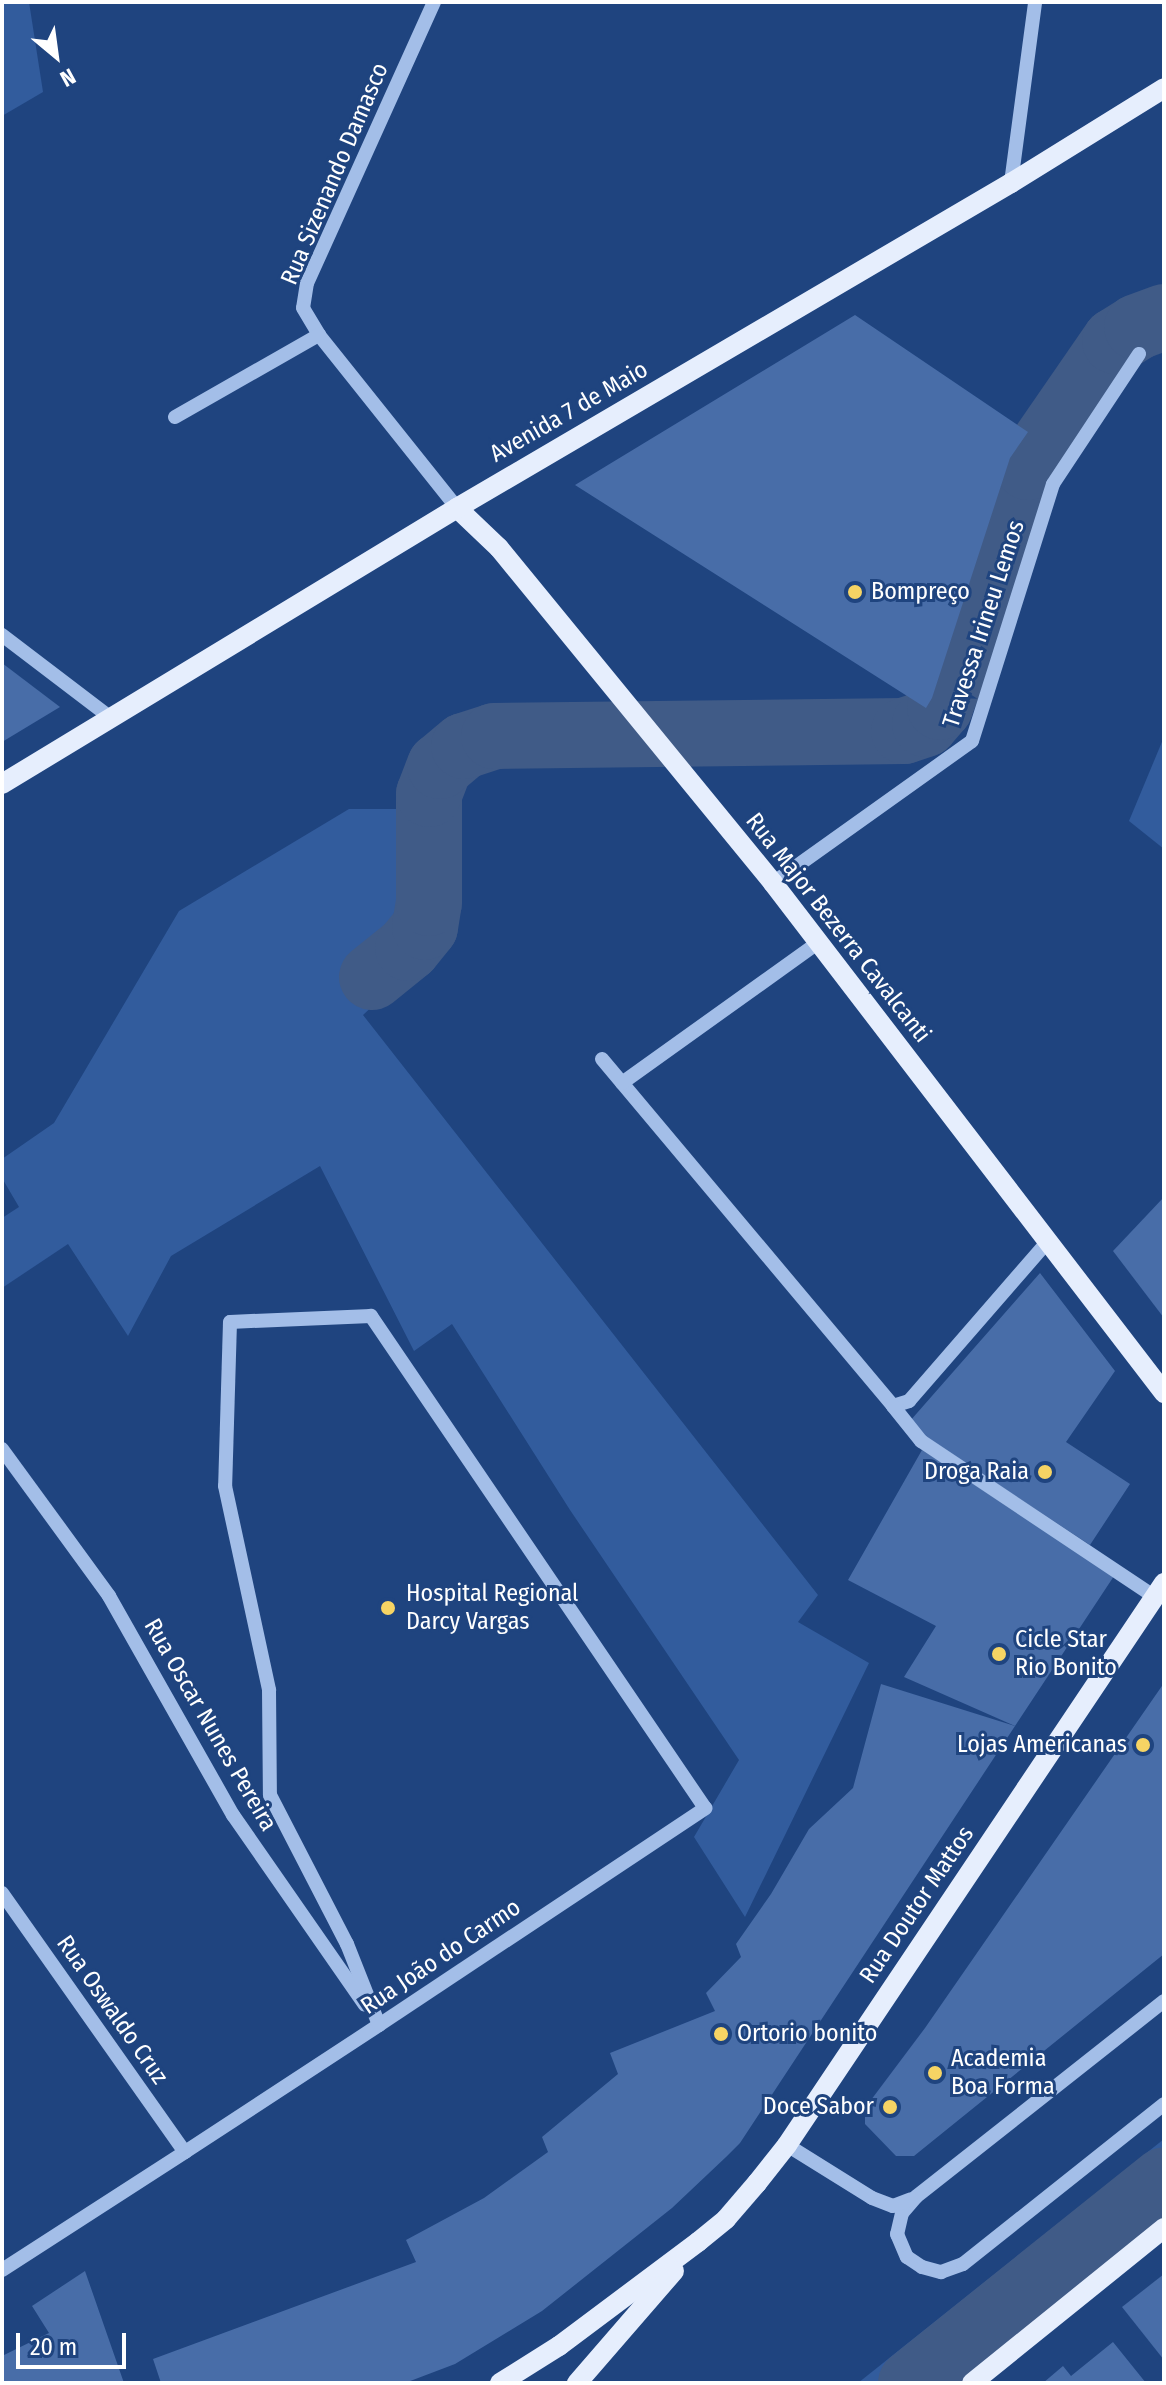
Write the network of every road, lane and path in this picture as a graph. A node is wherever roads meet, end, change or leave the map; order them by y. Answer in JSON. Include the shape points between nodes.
{"nodes":[{"id":1,"x":434,"y":2,"type":"edge"},
{"id":2,"x":1035,"y":2,"type":"edge"},
{"id":3,"x":1164,"y":88,"type":"edge"},
{"id":4,"x":1011,"y":183,"type":"junction"},
{"id":5,"x":319,"y":335,"type":"junction"},
{"id":6,"x":1139,"y":354,"type":"dead end"},
{"id":7,"x":175,"y":417,"type":"dead end"},
{"id":8,"x":457,"y":508,"type":"junction"},
{"id":9,"x":2,"y":635,"type":"edge"},
{"id":10,"x":111,"y":718,"type":"junction"},
{"id":11,"x":2,"y":784,"type":"edge"},
{"id":12,"x":773,"y":883,"type":"junction"},
{"id":13,"x":819,"y":942,"type":"junction"},
{"id":14,"x":602,"y":1059,"type":"dead end"},
{"id":15,"x":622,"y":1083,"type":"junction"},
{"id":16,"x":1047,"y":1242,"type":"junction"},
{"id":17,"x":1164,"y":1393,"type":"edge"},
{"id":18,"x":893,"y":1406,"type":"junction"},
{"id":19,"x":2,"y":1449,"type":"edge"},
{"id":20,"x":1160,"y":1590,"type":"edge"},
{"id":21,"x":2,"y":1893,"type":"edge"},
{"id":22,"x":1164,"y":2001,"type":"edge"},
{"id":23,"x":379,"y":2025,"type":"junction"},
{"id":24,"x":1164,"y":2104,"type":"edge"},
{"id":25,"x":787,"y":2145,"type":"junction"},
{"id":26,"x":185,"y":2152,"type":"junction"},
{"id":27,"x":916,"y":2197,"type":"junction"},
{"id":28,"x":1164,"y":2228,"type":"edge"},
{"id":29,"x":698,"y":2242,"type":"junction"},
{"id":30,"x":2,"y":2270,"type":"edge"},
{"id":31,"x":500,"y":2383,"type":"edge"},
{"id":32,"x":577,"y":2383,"type":"edge"},
{"id":33,"x":972,"y":2383,"type":"edge"}],
"edges":[{"from":1,"to":5,"type":"street","name":"Rua Sizenando Damasco","via":[[307,283],[303,308]]},
{"from":2,"to":4,"type":"street"},
{"from":3,"to":4,"type":"main road","name":"Avenida 7 de Maio"},
{"from":4,"to":8,"type":"main road","name":"Avenida 7 de Maio"},
{"from":5,"to":7,"type":"street"},
{"from":5,"to":8,"type":"street","name":"Rua Sizenando Damasco"},
{"from":6,"to":12,"type":"street","name":"Travessa Irineu Lemos","via":[[1053,484],[972,741]]},
{"from":8,"to":10,"type":"main road","name":"Avenida 7 de Maio"},
{"from":8,"to":12,"type":"main road","name":"Rua Major Bezerra Cavalcanti","via":[[499,548]]},
{"from":9,"to":10,"type":"street"},
{"from":10,"to":11,"type":"main road","name":"Avenida 7 de Maio"},
{"from":12,"to":13,"type":"main road","name":"Rua Major Bezerra Cavalcanti"},
{"from":13,"to":15,"type":"street"},
{"from":13,"to":16,"type":"main road","name":"Rua Major Bezerra Cavalcanti"},
{"from":14,"to":15,"type":"street"},
{"from":15,"to":18,"type":"street"},
{"from":16,"to":17,"type":"main road","name":"Rua Major Bezerra Cavalcanti"},
{"from":16,"to":18,"type":"street","via":[[909,1401]]},
{"from":18,"to":20,"type":"street","via":[[921,1441]]},
{"from":19,"to":23,"type":"street","name":"Rua Oscar Nunes Pereira","via":[[109,1596],[233,1815]]},
{"from":20,"to":25,"type":"main road","name":"Rua Doutor Mattos"},
{"from":21,"to":26,"type":"street","name":"Rua Oswaldo Cruz"},
{"from":22,"to":27,"type":"street"},
{"from":23,"to":23,"type":"street","name":"Rua João do Carmo","via":[[705,1808],[371,1316],[230,1322],[225,1486],[269,1690],[270,1795],[347,1944]]},
{"from":23,"to":26,"type":"street","name":"Rua João do Carmo"},
{"from":24,"to":27,"type":"street","via":[[963,2264],[941,2272],[907,2257],[897,2234],[902,2213]]},
{"from":25,"to":27,"type":"street","via":[[882,2202],[893,2206]]},
{"from":25,"to":29,"type":"main road","name":"Rua Doutor Mattos","via":[[726,2219]]},
{"from":26,"to":30,"type":"street","name":"Rua João do Carmo"},
{"from":28,"to":33,"type":"main road"},
{"from":29,"to":31,"type":"main road","name":"Rua Doutor Mattos","via":[[559,2346]]},
{"from":29,"to":32,"type":"main road","name":"Rua Doutor Mattos"}]}
